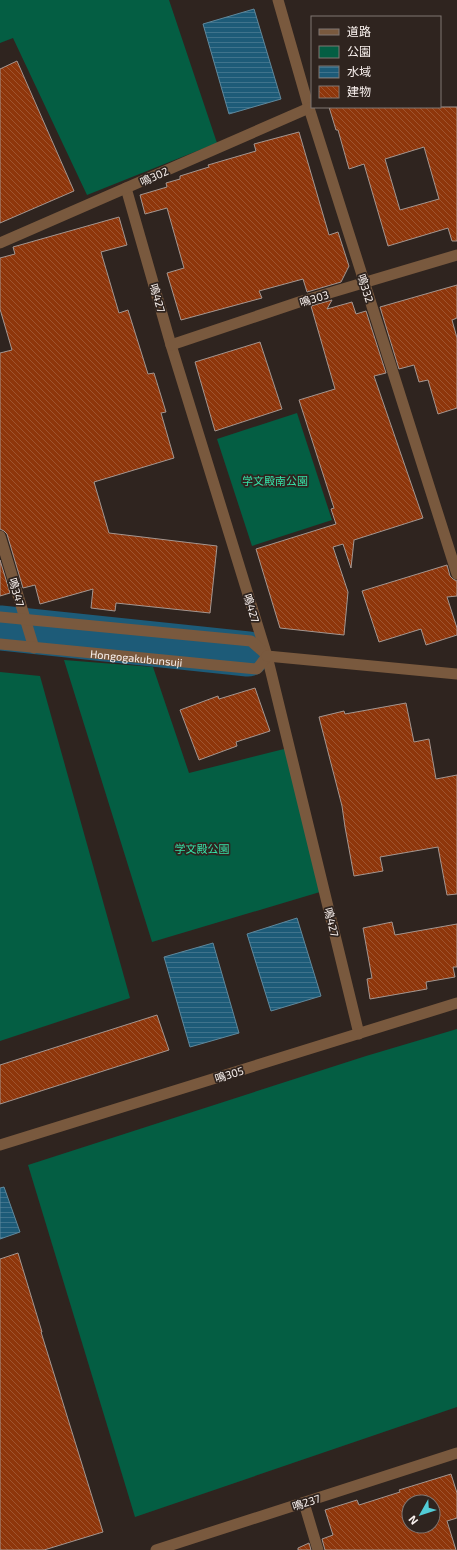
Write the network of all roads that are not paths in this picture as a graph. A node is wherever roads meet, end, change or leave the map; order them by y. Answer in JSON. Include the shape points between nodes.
{"nodes":[{"id":1,"x":278,"y":0,"type":"edge"},
{"id":2,"x":309,"y":108,"type":"junction"},
{"id":3,"x":126,"y":188,"type":"junction"},
{"id":4,"x":0,"y":243,"type":"edge"},
{"id":5,"x":457,"y":255,"type":"edge"},
{"id":6,"x":364,"y":283,"type":"junction"},
{"id":7,"x":171,"y":345,"type":"junction"},
{"id":8,"x":0,"y":536,"type":"edge"},
{"id":9,"x":457,"y":574,"type":"edge"},
{"id":10,"x":0,"y":617,"type":"edge"},
{"id":11,"x":26,"y":622,"type":"junction"},
{"id":12,"x":0,"y":644,"type":"edge"},
{"id":13,"x":32,"y":644,"type":"junction"},
{"id":14,"x":267,"y":656,"type":"junction"},
{"id":15,"x":457,"y":674,"type":"edge"},
{"id":16,"x":457,"y":1003,"type":"edge"},
{"id":17,"x":359,"y":1034,"type":"junction"},
{"id":18,"x":0,"y":1145,"type":"edge"},
{"id":19,"x":457,"y":1454,"type":"edge"},
{"id":20,"x":304,"y":1503,"type":"junction"},
{"id":21,"x":156,"y":1550,"type":"edge"},
{"id":22,"x":318,"y":1550,"type":"edge"}],
"edges":[{"from":1,"to":2,"type":"street","name":"鳴332"},
{"from":2,"to":3,"type":"street","name":"鳴302"},
{"from":2,"to":6,"type":"street","name":"鳴332"},
{"from":3,"to":4,"type":"street","name":"鳴302"},
{"from":3,"to":7,"type":"street","name":"鳴427"},
{"from":5,"to":6,"type":"street","name":"鳴303"},
{"from":6,"to":7,"type":"street","name":"鳴303"},
{"from":6,"to":9,"type":"street","name":"鳴332"},
{"from":7,"to":14,"type":"street","name":"鳴427"},
{"from":8,"to":11,"type":"street","name":"鳴347"},
{"from":10,"to":11,"type":"street"},
{"from":11,"to":13,"type":"street","name":"鳴347"},
{"from":11,"to":14,"type":"street","via":[[251,641]]},
{"from":12,"to":13,"type":"street","name":"Hongogakubunsuji"},
{"from":13,"to":14,"type":"street","name":"Hongogakubunsuji","via":[[257,668]]},
{"from":14,"to":15,"type":"street"},
{"from":14,"to":17,"type":"street","name":"鳴427"},
{"from":16,"to":17,"type":"street","name":"鳴305"},
{"from":17,"to":18,"type":"street","name":"鳴305"},
{"from":19,"to":20,"type":"street","name":"鳴237"},
{"from":20,"to":21,"type":"street","name":"鳴237"},
{"from":20,"to":22,"type":"street"}]}
